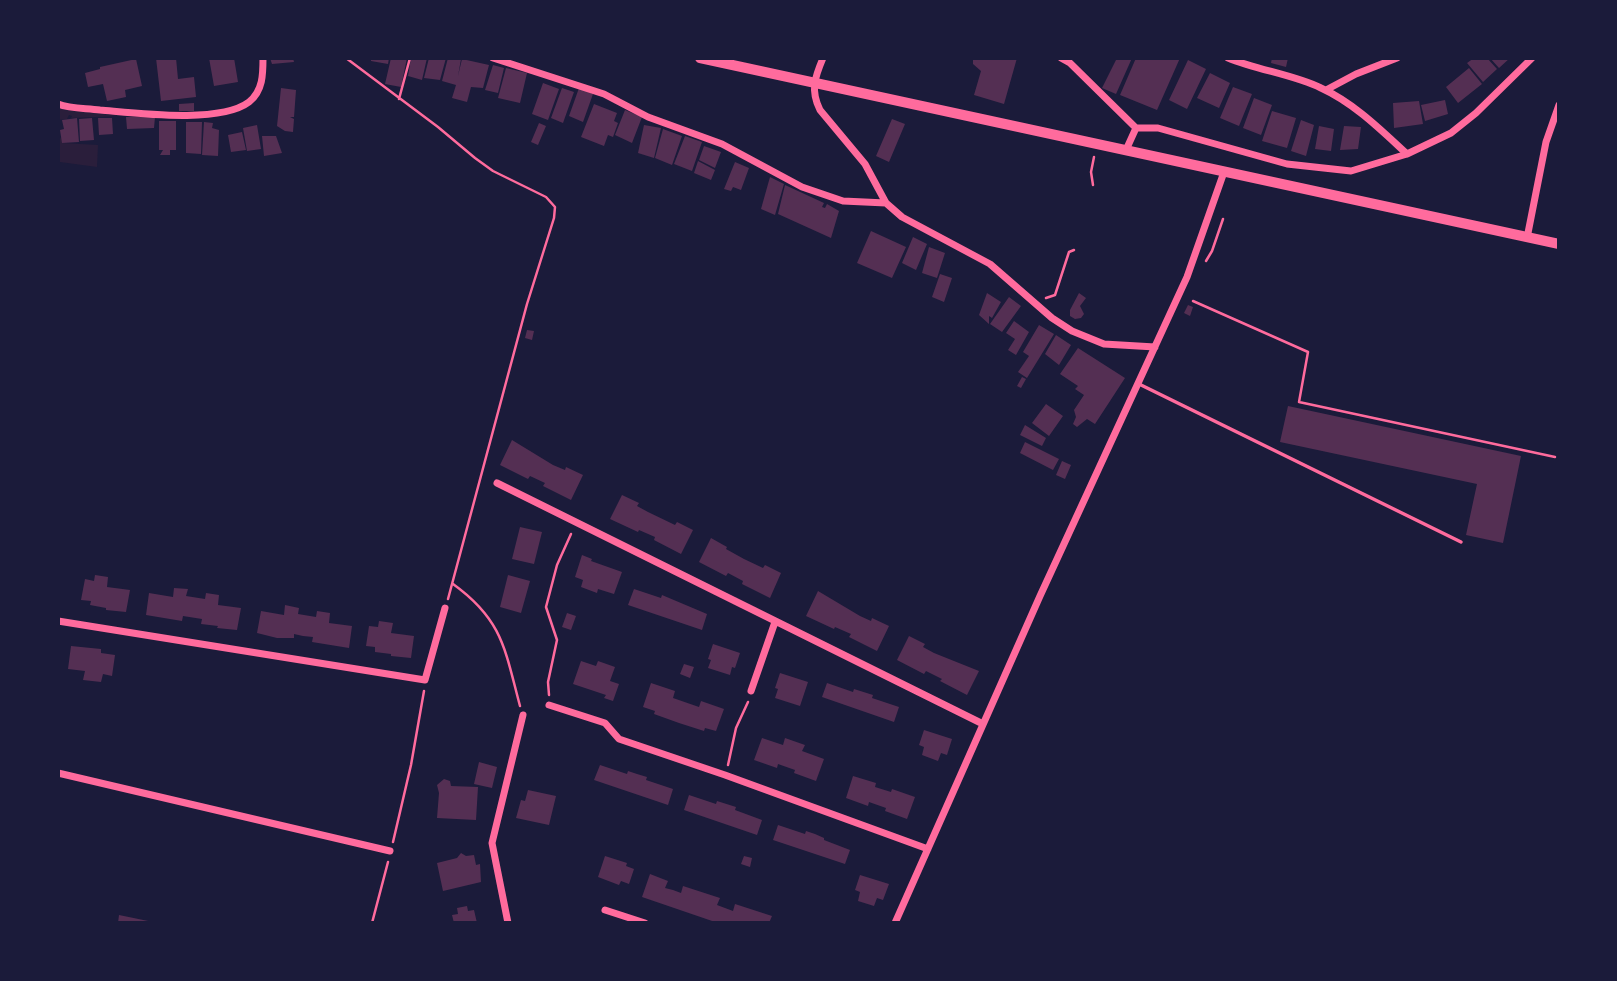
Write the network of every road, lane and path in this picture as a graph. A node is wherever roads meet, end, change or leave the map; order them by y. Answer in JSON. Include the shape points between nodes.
{"nodes":[{"id":1,"x":263,"y":58,"type":"edge"},
{"id":2,"x":346,"y":58,"type":"edge"},
{"id":3,"x":410,"y":58,"type":"edge"},
{"id":4,"x":493,"y":58,"type":"edge"},
{"id":5,"x":700,"y":58,"type":"edge"},
{"id":6,"x":823,"y":58,"type":"edge"},
{"id":7,"x":1061,"y":58,"type":"edge"},
{"id":8,"x":1228,"y":58,"type":"edge"},
{"id":9,"x":1397,"y":58,"type":"edge"},
{"id":10,"x":1532,"y":58,"type":"edge"},
{"id":11,"x":813,"y":82,"type":"junction"},
{"id":12,"x":1326,"y":90,"type":"junction"},
{"id":13,"x":400,"y":99,"type":"junction"},
{"id":14,"x":58,"y":104,"type":"edge"},
{"id":15,"x":1559,"y":105,"type":"edge"},
{"id":16,"x":1136,"y":128,"type":"junction"},
{"id":17,"x":1126,"y":150,"type":"junction"},
{"id":18,"x":1095,"y":153,"type":"dead end"},
{"id":19,"x":1407,"y":153,"type":"junction"},
{"id":20,"x":1224,"y":172,"type":"junction"},
{"id":21,"x":1093,"y":185,"type":"dead end"},
{"id":22,"x":886,"y":203,"type":"junction"},
{"id":23,"x":1527,"y":238,"type":"junction"},
{"id":24,"x":1559,"y":244,"type":"edge"},
{"id":25,"x":1074,"y":250,"type":"dead end"},
{"id":26,"x":1193,"y":301,"type":"dead end"},
{"id":27,"x":1034,"y":302,"type":"junction"},
{"id":28,"x":1155,"y":347,"type":"junction"},
{"id":29,"x":1136,"y":383,"type":"junction"},
{"id":30,"x":1555,"y":457,"type":"dead end"},
{"id":31,"x":496,"y":483,"type":"dead end"},
{"id":32,"x":575,"y":524,"type":"junction"},
{"id":33,"x":1461,"y":542,"type":"dead end"},
{"id":34,"x":452,"y":583,"type":"junction"},
{"id":35,"x":445,"y":608,"type":"joint"},
{"id":36,"x":58,"y":621,"type":"edge"},
{"id":37,"x":775,"y":622,"type":"junction"},
{"id":38,"x":425,"y":680,"type":"junction"},
{"id":39,"x":751,"y":691,"type":"joint"},
{"id":40,"x":549,"y":705,"type":"joint"},
{"id":41,"x":523,"y":715,"type":"joint"},
{"id":42,"x":983,"y":724,"type":"junction"},
{"id":43,"x":58,"y":774,"type":"edge"},
{"id":44,"x":725,"y":775,"type":"junction"},
{"id":45,"x":928,"y":849,"type":"junction"},
{"id":46,"x":390,"y":852,"type":"junction"},
{"id":47,"x":605,"y":910,"type":"dead end"},
{"id":48,"x":372,"y":923,"type":"edge"},
{"id":49,"x":508,"y":923,"type":"edge"},
{"id":50,"x":645,"y":923,"type":"edge"},
{"id":51,"x":895,"y":923,"type":"edge"}],
"edges":[{"from":1,"to":14,"type":"street","via":[[259,90],[232,110],[136,114]]},
{"from":2,"to":13,"type":"path"},
{"from":3,"to":13,"type":"path"},
{"from":4,"to":22,"type":"street","via":[[604,94],[648,117],[722,144],[802,187],[843,201]]},
{"from":5,"to":11,"type":"main road"},
{"from":6,"to":11,"type":"street"},
{"from":7,"to":16,"type":"street"},
{"from":8,"to":12,"type":"street"},
{"from":9,"to":12,"type":"street"},
{"from":10,"to":19,"type":"street","via":[[1461,126]]},
{"from":11,"to":17,"type":"main road"},
{"from":11,"to":22,"type":"street","via":[[820,110],[865,164]]},
{"from":12,"to":19,"type":"street"},
{"from":13,"to":34,"type":"path","via":[[475,159],[547,197],[555,207]]},
{"from":15,"to":23,"type":"street","via":[[1546,142]]},
{"from":16,"to":17,"type":"street"},
{"from":16,"to":19,"type":"street","via":[[1158,128],[1287,164],[1351,171]]},
{"from":17,"to":20,"type":"main road"},
{"from":18,"to":21,"type":"path"},
{"from":20,"to":23,"type":"main road"},
{"from":20,"to":28,"type":"street","via":[[1193,262]]},
{"from":22,"to":27,"type":"street","via":[[902,217],[990,264]]},
{"from":23,"to":24,"type":"main road"},
{"from":25,"to":27,"type":"path","via":[[1069,252],[1055,295]]},
{"from":26,"to":30,"type":"path","via":[[1308,352],[1299,402]]},
{"from":27,"to":28,"type":"street","via":[[1062,325],[1094,341]]},
{"from":28,"to":29,"type":"street"},
{"from":29,"to":33,"type":"lane"},
{"from":29,"to":42,"type":"street"},
{"from":31,"to":32,"type":"street"},
{"from":32,"to":37,"type":"street"},
{"from":32,"to":40,"type":"path","via":[[546,607],[557,640],[548,681]]},
{"from":34,"to":35,"type":"path"},
{"from":34,"to":41,"type":"path","via":[[475,600],[500,634]]},
{"from":35,"to":38,"type":"street"},
{"from":36,"to":38,"type":"street"},
{"from":37,"to":39,"type":"street"},
{"from":37,"to":42,"type":"street"},
{"from":38,"to":46,"type":"path"},
{"from":39,"to":44,"type":"path"},
{"from":40,"to":44,"type":"street","via":[[605,723],[620,739]]},
{"from":41,"to":49,"type":"street","via":[[492,842]]},
{"from":42,"to":45,"type":"street"},
{"from":43,"to":46,"type":"street"},
{"from":44,"to":45,"type":"street"},
{"from":45,"to":51,"type":"street"},
{"from":46,"to":48,"type":"path"},
{"from":47,"to":50,"type":"street"}]}
